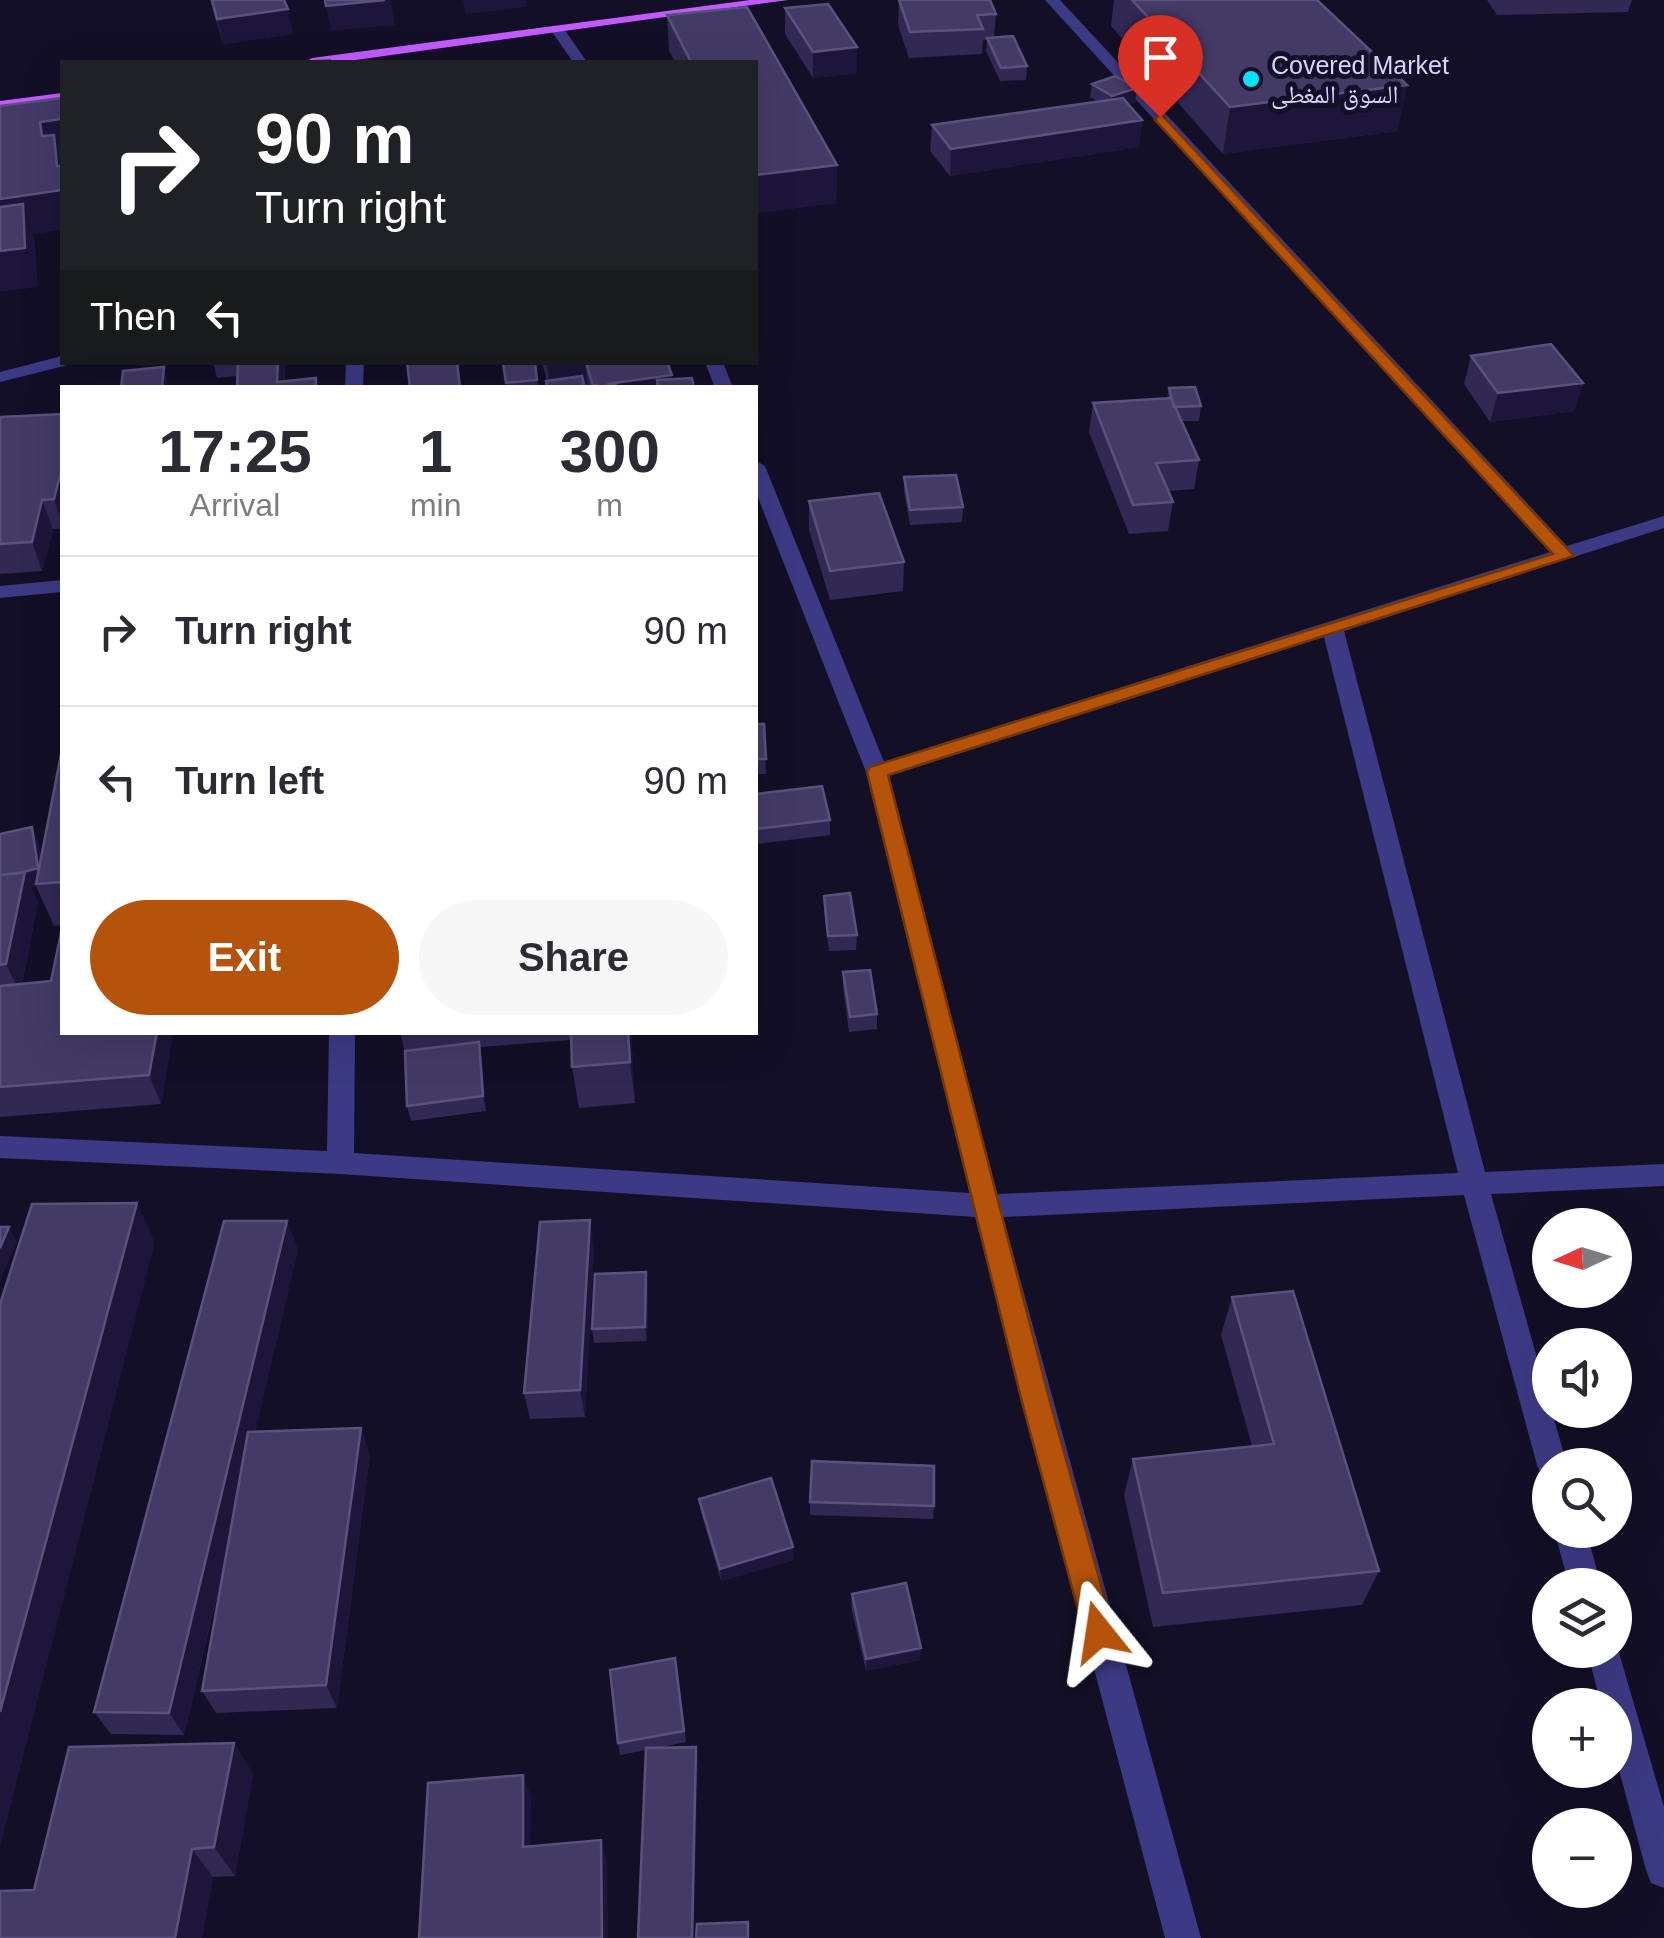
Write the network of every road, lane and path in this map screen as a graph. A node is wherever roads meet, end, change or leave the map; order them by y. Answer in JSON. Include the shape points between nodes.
{"nodes":[{"id":1,"x":781,"y":0,"type":"edge"},
{"id":2,"x":1052,"y":0,"type":"edge"},
{"id":3,"x":557,"y":29,"type":"junction"},
{"id":4,"x":327,"y":60,"type":"edge"},
{"id":5,"x":579,"y":60,"type":"edge"},
{"id":6,"x":60,"y":97,"type":"edge"},
{"id":7,"x":0,"y":105,"type":"edge"},
{"id":8,"x":60,"y":361,"type":"edge"},
{"id":9,"x":0,"y":377,"type":"edge"},
{"id":10,"x":758,"y":482,"type":"edge"},
{"id":11,"x":763,"y":509,"type":"edge"},
{"id":12,"x":1664,"y":522,"type":"edge"},
{"id":13,"x":1565,"y":556,"type":"junction"},
{"id":14,"x":60,"y":586,"type":"edge"},
{"id":15,"x":0,"y":592,"type":"edge"},
{"id":16,"x":1332,"y":625,"type":"junction"},
{"id":17,"x":877,"y":772,"type":"junction"},
{"id":18,"x":342,"y":1035,"type":"edge"},
{"id":19,"x":0,"y":1147,"type":"edge"},
{"id":20,"x":340,"y":1163,"type":"junction"},
{"id":21,"x":1664,"y":1174,"type":"edge"},
{"id":22,"x":1474,"y":1183,"type":"junction"},
{"id":23,"x":988,"y":1206,"type":"junction"},
{"id":24,"x":1547,"y":1448,"type":"edge"},
{"id":25,"x":1608,"y":1668,"type":"edge"},
{"id":26,"x":1664,"y":1870,"type":"edge"},
{"id":27,"x":1183,"y":1938,"type":"edge"}],
"edges":[{"from":1,"to":3,"type":"main road"},
{"from":2,"to":13,"type":"street"},
{"from":3,"to":4,"type":"main road"},
{"from":3,"to":5,"type":"street"},
{"from":6,"to":7,"type":"main road"},
{"from":8,"to":9,"type":"street"},
{"from":10,"to":11,"type":"street"},
{"from":11,"to":17,"type":"street"},
{"from":12,"to":13,"type":"street"},
{"from":13,"to":16,"type":"street"},
{"from":14,"to":15,"type":"street"},
{"from":16,"to":17,"type":"street"},
{"from":16,"to":22,"type":"street"},
{"from":17,"to":23,"type":"street"},
{"from":18,"to":20,"type":"street"},
{"from":19,"to":20,"type":"street"},
{"from":20,"to":23,"type":"street"},
{"from":21,"to":22,"type":"street"},
{"from":22,"to":23,"type":"street"},
{"from":22,"to":24,"type":"street"},
{"from":23,"to":27,"type":"street"},
{"from":25,"to":26,"type":"street"}]}
